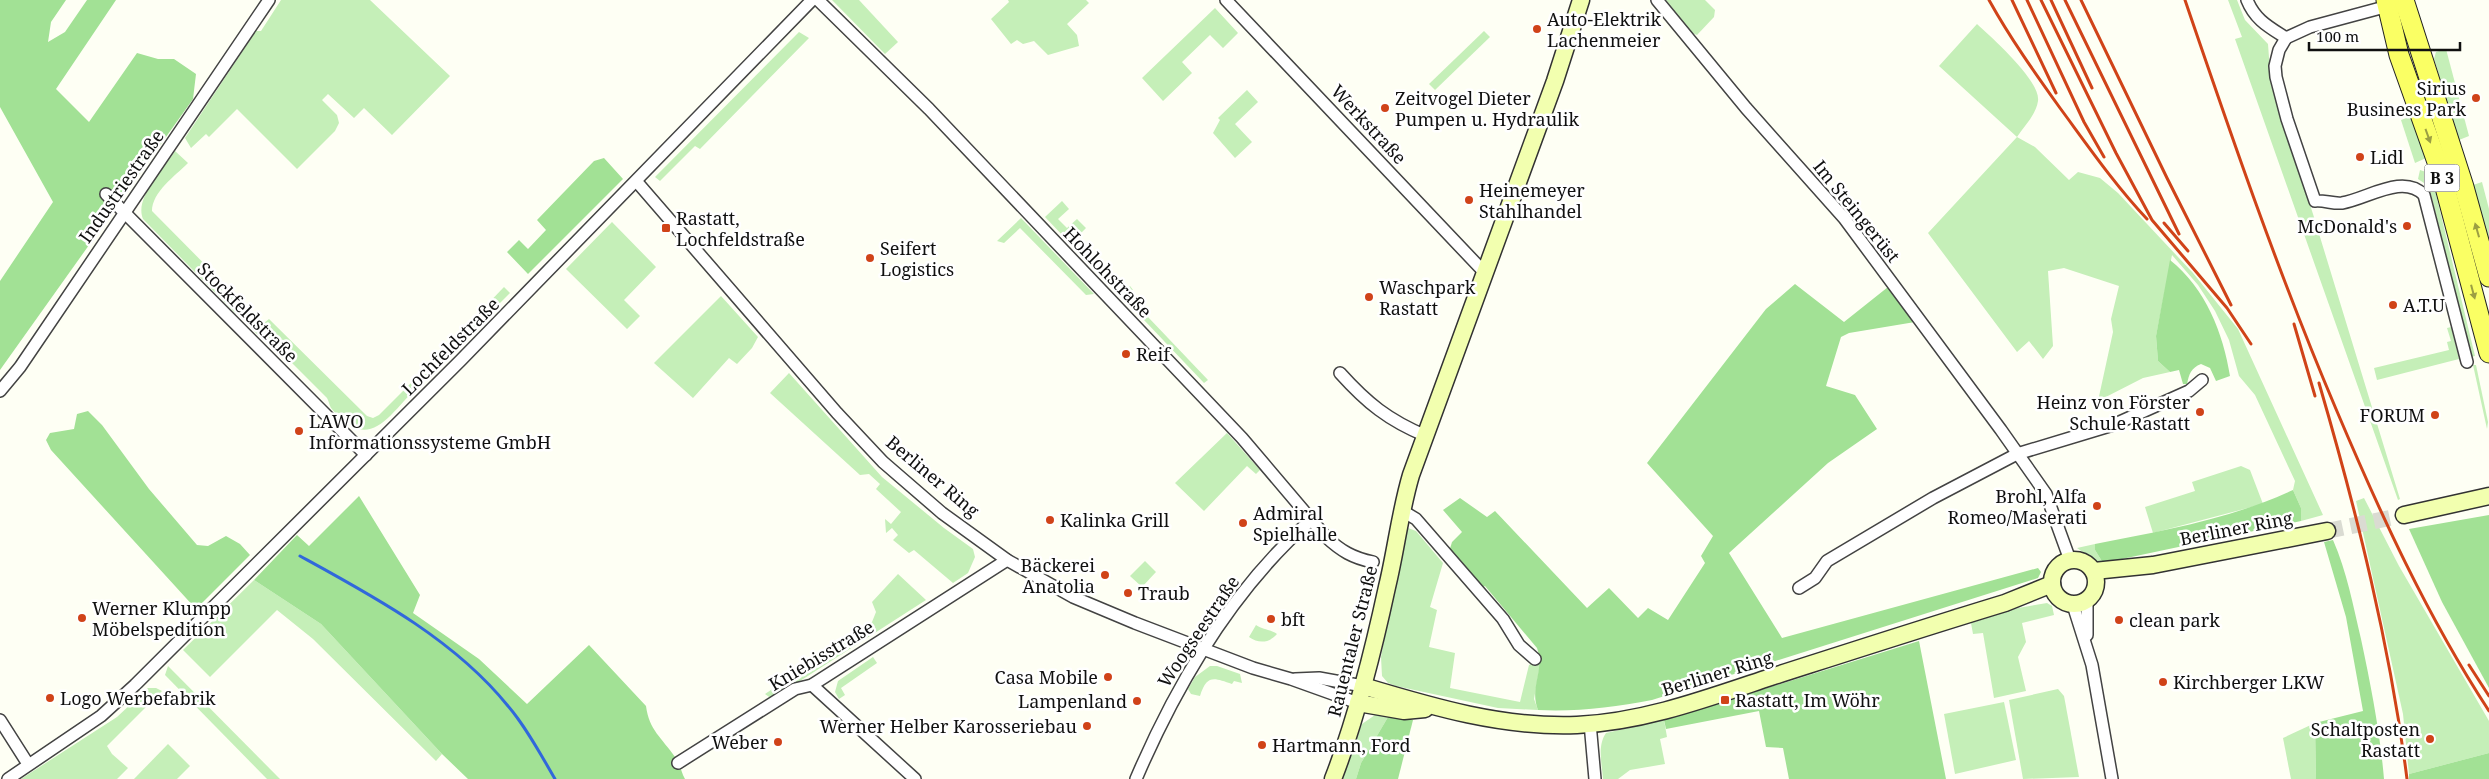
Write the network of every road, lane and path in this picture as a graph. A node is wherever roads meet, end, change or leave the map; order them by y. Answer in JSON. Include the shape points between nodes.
{"nodes":[{"id":1,"x":270,"y":0,"type":"edge"},
{"id":2,"x":812,"y":0,"type":"edge"},
{"id":3,"x":818,"y":0,"type":"edge"},
{"id":4,"x":1226,"y":0,"type":"edge"},
{"id":5,"x":1581,"y":0,"type":"edge"},
{"id":6,"x":1657,"y":0,"type":"edge"},
{"id":7,"x":2247,"y":0,"type":"edge"},
{"id":8,"x":2395,"y":2,"type":"edge"},
{"id":9,"x":2286,"y":38,"type":"junction"},
{"id":10,"x":637,"y":182,"type":"junction"},
{"id":11,"x":106,"y":194,"type":"dead end"},
{"id":12,"x":124,"y":212,"type":"junction"},
{"id":13,"x":1485,"y":273,"type":"junction"},
{"id":14,"x":2489,"y":277,"type":"edge"},
{"id":15,"x":2489,"y":353,"type":"edge"},
{"id":16,"x":2467,"y":362,"type":"dead end"},
{"id":17,"x":1340,"y":373,"type":"dead end"},
{"id":18,"x":2202,"y":380,"type":"dead end"},
{"id":19,"x":0,"y":391,"type":"edge"},
{"id":20,"x":1426,"y":436,"type":"junction"},
{"id":21,"x":2017,"y":454,"type":"junction"},
{"id":22,"x":366,"y":455,"type":"junction"},
{"id":23,"x":2489,"y":488,"type":"edge"},
{"id":24,"x":2482,"y":497,"type":"edge"},
{"id":25,"x":1401,"y":510,"type":"junction"},
{"id":26,"x":2404,"y":515,"type":"tunnel mouth"},
{"id":27,"x":1312,"y":519,"type":"junction"},
{"id":28,"x":2327,"y":530,"type":"tunnel mouth"},
{"id":29,"x":1006,"y":560,"type":"junction"},
{"id":30,"x":2070,"y":560,"type":"junction"},
{"id":31,"x":1373,"y":562,"type":"dead end"},
{"id":32,"x":2095,"y":578,"type":"junction"},
{"id":33,"x":1799,"y":588,"type":"dead end"},
{"id":34,"x":2068,"y":597,"type":"junction"},
{"id":35,"x":1203,"y":650,"type":"junction"},
{"id":36,"x":1536,"y":659,"type":"dead end"},
{"id":37,"x":1291,"y":679,"type":"junction"},
{"id":38,"x":812,"y":685,"type":"junction"},
{"id":39,"x":1363,"y":686,"type":"junction"},
{"id":40,"x":1358,"y":703,"type":"junction"},
{"id":41,"x":1433,"y":708,"type":"junction"},
{"id":42,"x":0,"y":720,"type":"edge"},
{"id":43,"x":1590,"y":723,"type":"junction"},
{"id":44,"x":678,"y":763,"type":"dead end"},
{"id":45,"x":28,"y":764,"type":"junction"},
{"id":46,"x":8,"y":779,"type":"edge"},
{"id":47,"x":915,"y":779,"type":"edge"},
{"id":48,"x":1136,"y":779,"type":"edge"},
{"id":49,"x":1333,"y":779,"type":"edge"},
{"id":50,"x":1594,"y":779,"type":"edge"},
{"id":51,"x":2112,"y":779,"type":"edge"}],
"edges":[{"from":1,"to":12,"type":"street","name":"Industriestraße"},
{"from":2,"to":10,"type":"street","name":"Lochfeldstraße"},
{"from":3,"to":27,"type":"street","name":"Hohlohstraße","via":[[929,109],[1197,390]]},
{"from":4,"to":13,"type":"street","name":"Werkstraße"},
{"from":5,"to":13,"type":"street","name":"Rauentaler Straße"},
{"from":6,"to":21,"type":"street","name":"Im Steingerüst","via":[[1844,218]]},
{"from":7,"to":9,"type":"street","via":[[2260,21]]},
{"from":8,"to":9,"type":"street","via":[[2310,27]]},
{"from":14,"to":8,"type":"main road","number":"B 3","one_way":true,"via":[[2464,187]]},
{"from":8,"to":15,"type":"main road","number":"B 3","one_way":true,"via":[[2399,55],[2447,194]]},
{"from":9,"to":16,"type":"street","via":[[2275,66],[2276,76],[2314,201],[2341,203],[2408,186],[2424,195]]},
{"from":10,"to":22,"type":"street","name":"Lochfeldstraße"},
{"from":10,"to":29,"type":"street","name":"Berliner Ring","via":[[883,462],[942,513]]},
{"from":11,"to":12,"type":"street","name":"Stockfeldstraße"},
{"from":12,"to":19,"type":"street","name":"Industriestraße","via":[[20,367]]},
{"from":12,"to":22,"type":"street","name":"Stockfeldstraße"},
{"from":13,"to":20,"type":"street","name":"Rauentaler Straße"},
{"from":17,"to":20,"type":"street","via":[[1381,413]]},
{"from":18,"to":21,"type":"street","via":[[2189,391],[2113,425]]},
{"from":20,"to":25,"type":"street","name":"Rauentaler Straße"},
{"from":21,"to":30,"type":"street","name":"Im Steingerüst","via":[[2046,494]]},
{"from":21,"to":33,"type":"street","via":[[1933,498],[1827,562],[1815,578]]},
{"from":22,"to":45,"type":"street","name":"Lochfeldstraße","via":[[117,702],[70,738]]},
{"from":23,"to":24,"type":"street"},
{"from":24,"to":26,"type":"street"},
{"from":25,"to":36,"type":"street","via":[[1416,519],[1503,619],[1519,645]]},
{"from":25,"to":39,"type":"street","name":"Rauentaler Straße","via":[[1388,586]]},
{"from":27,"to":31,"type":"street","name":"Hohlohstraße","via":[[1340,550]]},
{"from":27,"to":35,"type":"street","name":"Woogseestraße","via":[[1290,538],[1257,576]]},
{"from":28,"to":32,"type":"street","name":"Berliner Ring"},
{"from":29,"to":35,"type":"street","name":"Berliner Ring","via":[[1073,597]]},
{"from":29,"to":38,"type":"street","name":"Kniebisstraße"},
{"from":30,"to":32,"type":"street","via":[[2085,563]]},
{"from":30,"to":34,"type":"street","via":[[2059,567],[2053,578]]},
{"from":32,"to":34,"type":"street","via":[[2094,592]]},
{"from":34,"to":43,"type":"street","name":"Berliner Ring","via":[[2004,603],[1688,704]]},
{"from":34,"to":51,"type":"street","via":[[2088,647]]},
{"from":35,"to":37,"type":"street","name":"Berliner Ring"},
{"from":35,"to":48,"type":"street","name":"Woogseestraße","via":[[1176,692]]},
{"from":37,"to":39,"type":"street","name":"Berliner Ring","via":[[1319,678]]},
{"from":37,"to":40,"type":"street","name":"Berliner Ring"},
{"from":38,"to":44,"type":"street","name":"Kniebisstraße","via":[[795,689]]},
{"from":38,"to":47,"type":"street"},
{"from":39,"to":40,"type":"street","name":"Rauentaler Straße"},
{"from":39,"to":41,"type":"street","name":"Berliner Ring"},
{"from":40,"to":41,"type":"street","name":"Berliner Ring","via":[[1404,711]]},
{"from":40,"to":49,"type":"street","name":"Rauentaler Straße"},
{"from":41,"to":43,"type":"street","name":"Berliner Ring","via":[[1545,725]]},
{"from":42,"to":45,"type":"street"},
{"from":43,"to":50,"type":"street"},
{"from":45,"to":46,"type":"street","name":"Lochfeldstraße"}]}
